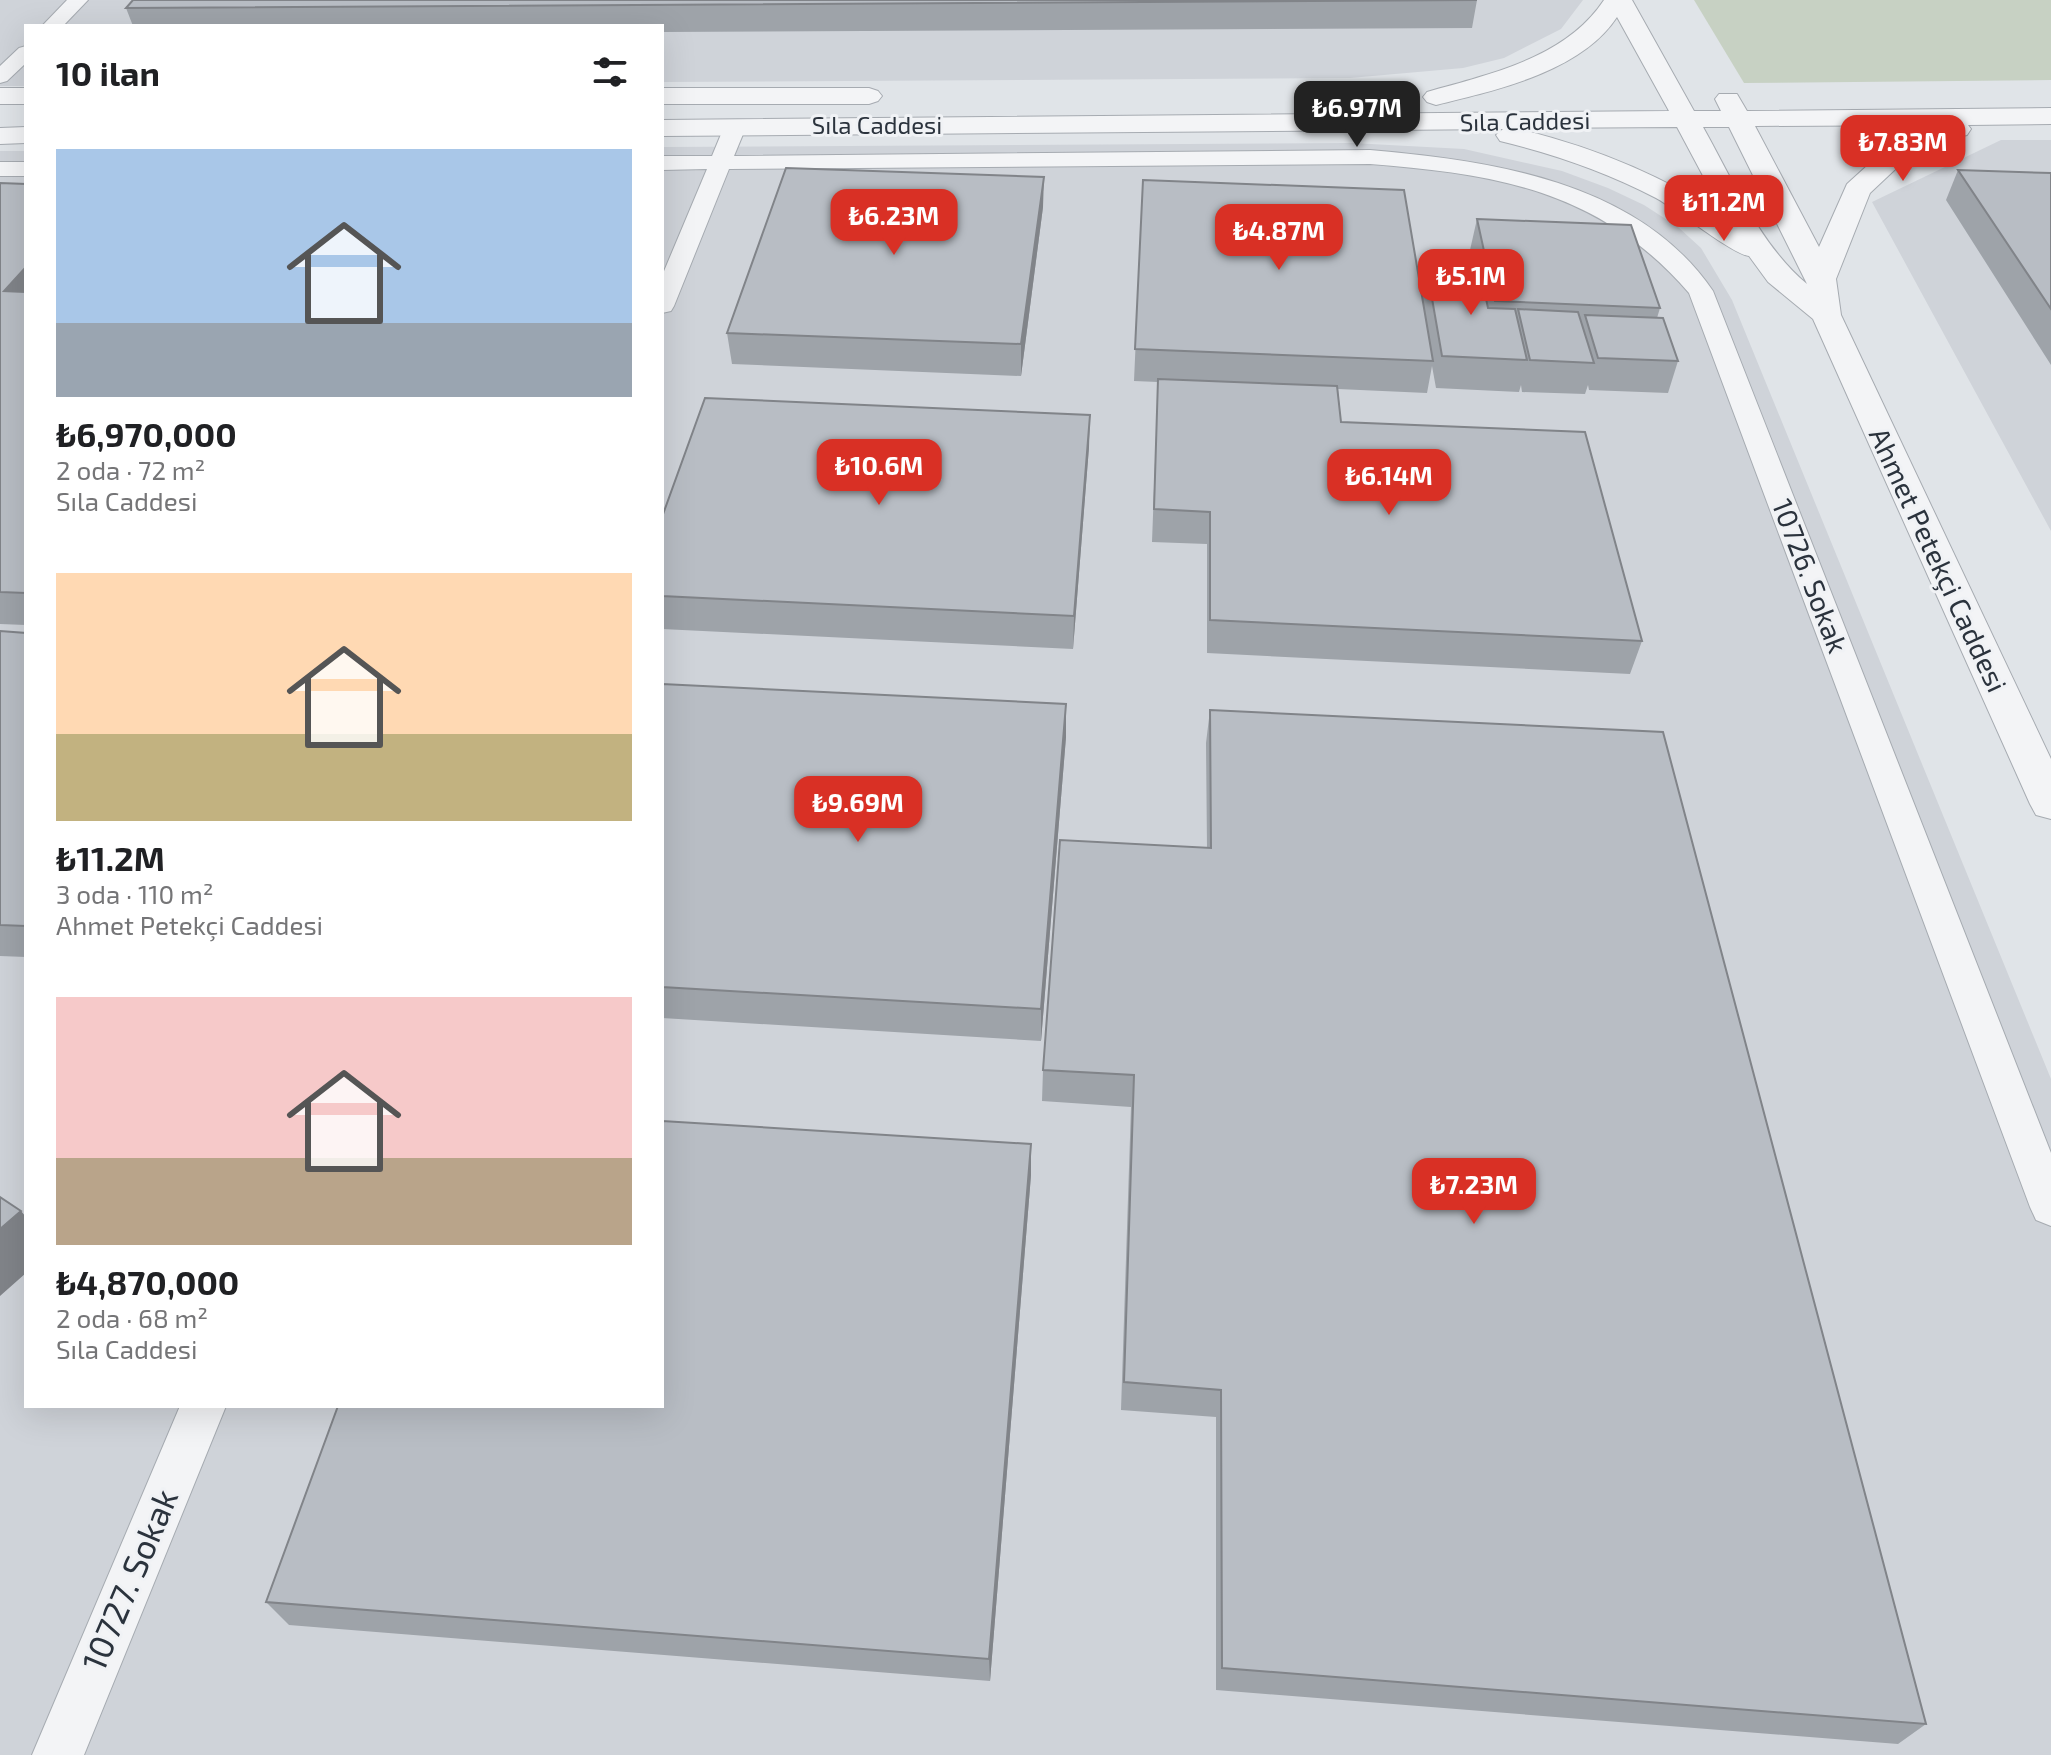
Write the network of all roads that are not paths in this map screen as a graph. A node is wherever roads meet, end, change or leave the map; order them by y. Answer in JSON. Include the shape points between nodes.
{"nodes":[{"id":1,"x":78,"y":0,"type":"edge"},
{"id":2,"x":1618,"y":0,"type":"edge"},
{"id":3,"x":54,"y":24,"type":"edge"},
{"id":4,"x":24,"y":54,"type":"edge"},
{"id":5,"x":0,"y":77,"type":"edge"},
{"id":6,"x":2051,"y":93,"type":"edge"},
{"id":7,"x":0,"y":96,"type":"edge"},
{"id":8,"x":24,"y":96,"type":"edge"},
{"id":9,"x":664,"y":96,"type":"edge"},
{"id":10,"x":899,"y":96,"type":"dead end"},
{"id":11,"x":1357,"y":97,"type":"dead end"},
{"id":12,"x":1436,"y":97,"type":"junction"},
{"id":13,"x":1733,"y":107,"type":"junction"},
{"id":14,"x":1679,"y":108,"type":"junction"},
{"id":15,"x":2051,"y":116,"type":"edge"},
{"id":16,"x":2010,"y":117,"type":"junction"},
{"id":17,"x":1452,"y":123,"type":"junction"},
{"id":18,"x":735,"y":127,"type":"junction"},
{"id":19,"x":664,"y":128,"type":"edge"},
{"id":20,"x":24,"y":135,"type":"edge"},
{"id":21,"x":0,"y":136,"type":"edge"},
{"id":22,"x":664,"y":163,"type":"edge"},
{"id":23,"x":722,"y":163,"type":"junction"},
{"id":24,"x":0,"y":169,"type":"edge"},
{"id":25,"x":24,"y":169,"type":"edge"},
{"id":26,"x":1779,"y":276,"type":"junction"},
{"id":27,"x":1821,"y":279,"type":"junction"},
{"id":28,"x":664,"y":301,"type":"edge"},
{"id":29,"x":1826,"y":315,"type":"junction"},
{"id":30,"x":2051,"y":804,"type":"edge"},
{"id":31,"x":2051,"y":1207,"type":"edge"},
{"id":32,"x":202,"y":1408,"type":"edge"},
{"id":33,"x":58,"y":1755,"type":"edge"}],
"edges":[{"from":1,"to":3,"type":"lane"},
{"from":2,"to":12,"type":"street","via":[[1607,20],[1560,53],[1495,81]]},
{"from":2,"to":14,"type":"street","name":"Ahmet Petekçi Caddesi"},
{"from":4,"to":5,"type":"lane"},
{"from":6,"to":13,"type":"street","name":"Sıla Caddesi"},
{"from":7,"to":8,"type":"street"},
{"from":9,"to":10,"type":"street","name":"Sıla Caddesi"},
{"from":11,"to":12,"type":"street","name":"Sıla Caddesi"},
{"from":12,"to":14,"type":"street","name":"Sıla Caddesi"},
{"from":13,"to":14,"type":"street","name":"Sıla Caddesi"},
{"from":13,"to":16,"type":"street","name":"Sıla Caddesi"},
{"from":13,"to":27,"type":"street","name":"Ahmet Petekçi Caddesi"},
{"from":14,"to":17,"type":"street","name":"Sıla Caddesi"},
{"from":14,"to":26,"type":"street","name":"Ahmet Petekçi Caddesi","via":[[1754,243]]},
{"from":15,"to":16,"type":"street","name":"Sıla Caddesi"},
{"from":16,"to":27,"type":"street","via":[[1911,140],[1857,190]]},
{"from":17,"to":18,"type":"street","name":"Sıla Caddesi"},
{"from":17,"to":26,"type":"street","via":[[1523,138],[1660,189],[1729,231]]},
{"from":18,"to":19,"type":"street","name":"Sıla Caddesi"},
{"from":18,"to":23,"type":"lane"},
{"from":20,"to":21,"type":"street"},
{"from":22,"to":23,"type":"lane","name":"10726. Sokak"},
{"from":23,"to":28,"type":"lane"},
{"from":23,"to":31,"type":"lane","name":"10726. Sokak","via":[[1370,157],[1480,170],[1578,197],[1655,242],[1701,291]]},
{"from":24,"to":25,"type":"lane"},
{"from":26,"to":29,"type":"street","name":"Ahmet Petekçi Caddesi"},
{"from":27,"to":29,"type":"street","name":"Ahmet Petekçi Caddesi"},
{"from":29,"to":30,"type":"street","name":"Ahmet Petekçi Caddesi"},
{"from":32,"to":33,"type":"lane","name":"10727. Sokak"}]}
